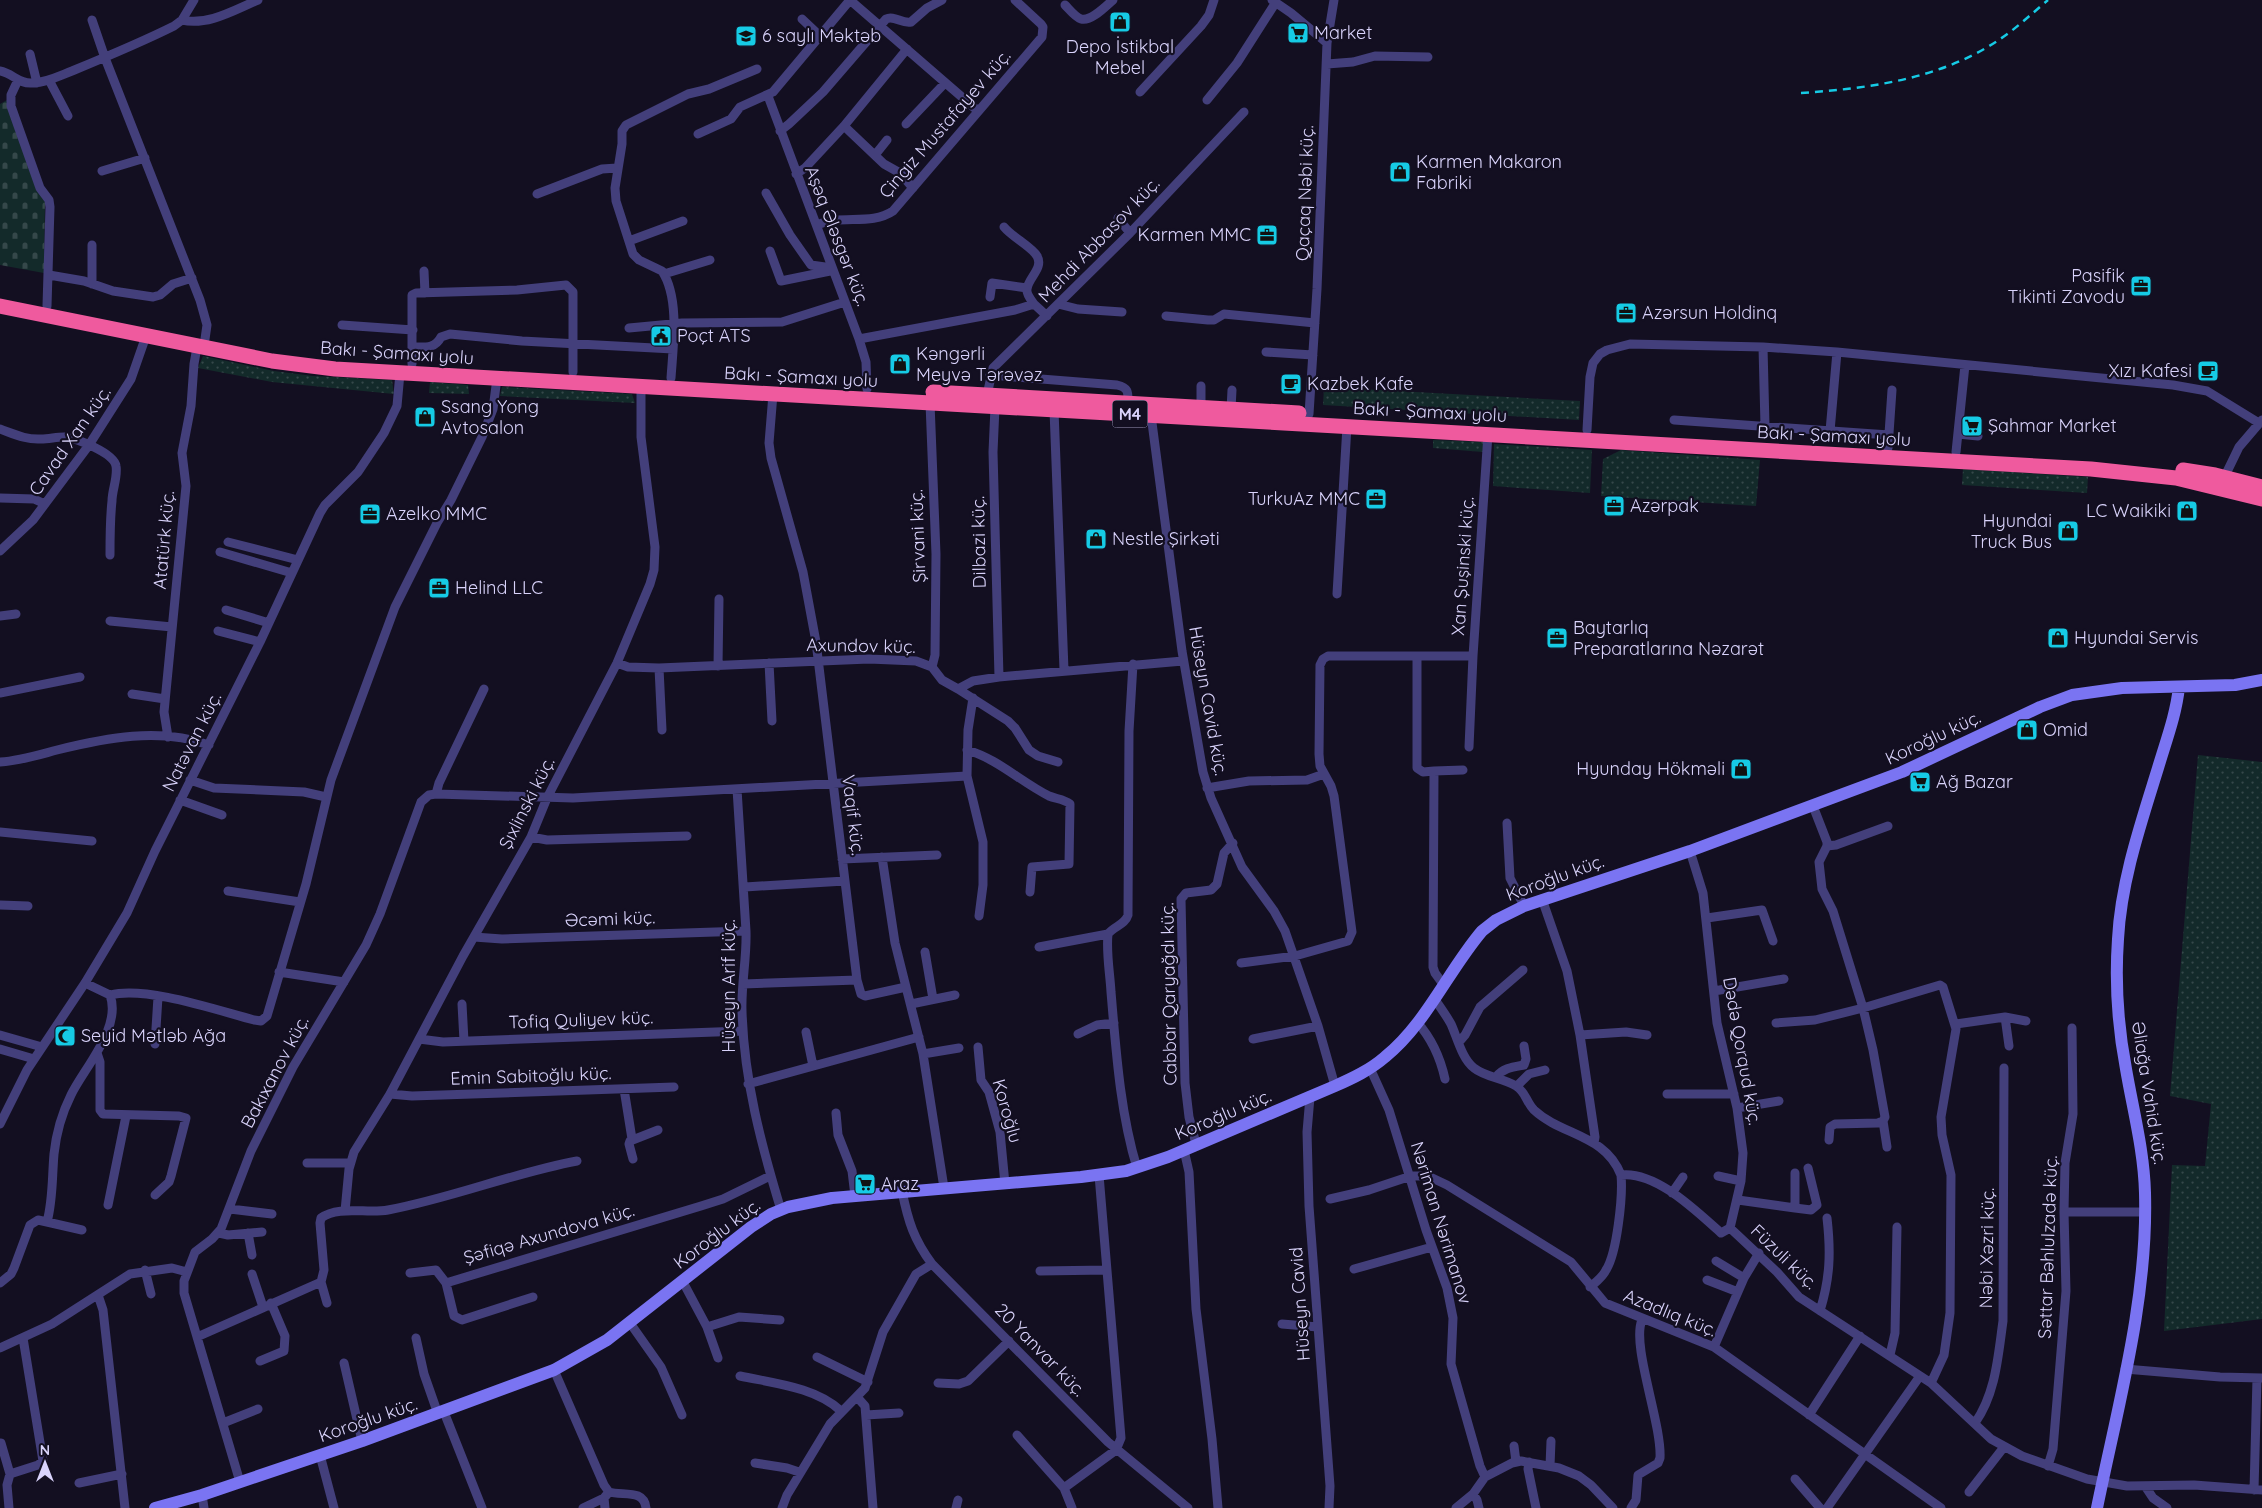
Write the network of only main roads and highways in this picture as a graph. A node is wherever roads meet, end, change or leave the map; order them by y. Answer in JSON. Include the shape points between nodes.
{"nodes":[{"id":1,"x":1,"y":306,"type":"edge"},
{"id":2,"x":201,"y":343,"type":"junction"},
{"id":3,"x":991,"y":401,"type":"junction"},
{"id":4,"x":2262,"y":487,"type":"edge"},
{"id":5,"x":2262,"y":499,"type":"edge"}],
"edges":[{"from":1,"to":2,"type":"highway","name":"Bakı - Şamaxı yolu","number":"M4","via":[[146,336]]},
{"from":1,"to":2,"type":"highway","name":"Bakı - Şamaxı yolu","number":"M4","via":[[47,306]]},
{"from":2,"to":3,"type":"highway","name":"Bakı - Şamaxı yolu","number":"M4","via":[[312,357],[867,389]]},
{"from":2,"to":3,"type":"highway","name":"Bakı - Şamaxı yolu","number":"M4","via":[[311,367],[930,403]]},
{"from":3,"to":4,"type":"highway","name":"Bakı - Şamaxı yolu","number":"M4","via":[[1128,403],[1587,430],[1889,441],[1956,452],[2122,462],[2178,469]]},
{"from":3,"to":5,"type":"highway","name":"Bakı - Şamaxı yolu","number":"M4","via":[[1054,410],[2091,469],[2176,478]]}]}
